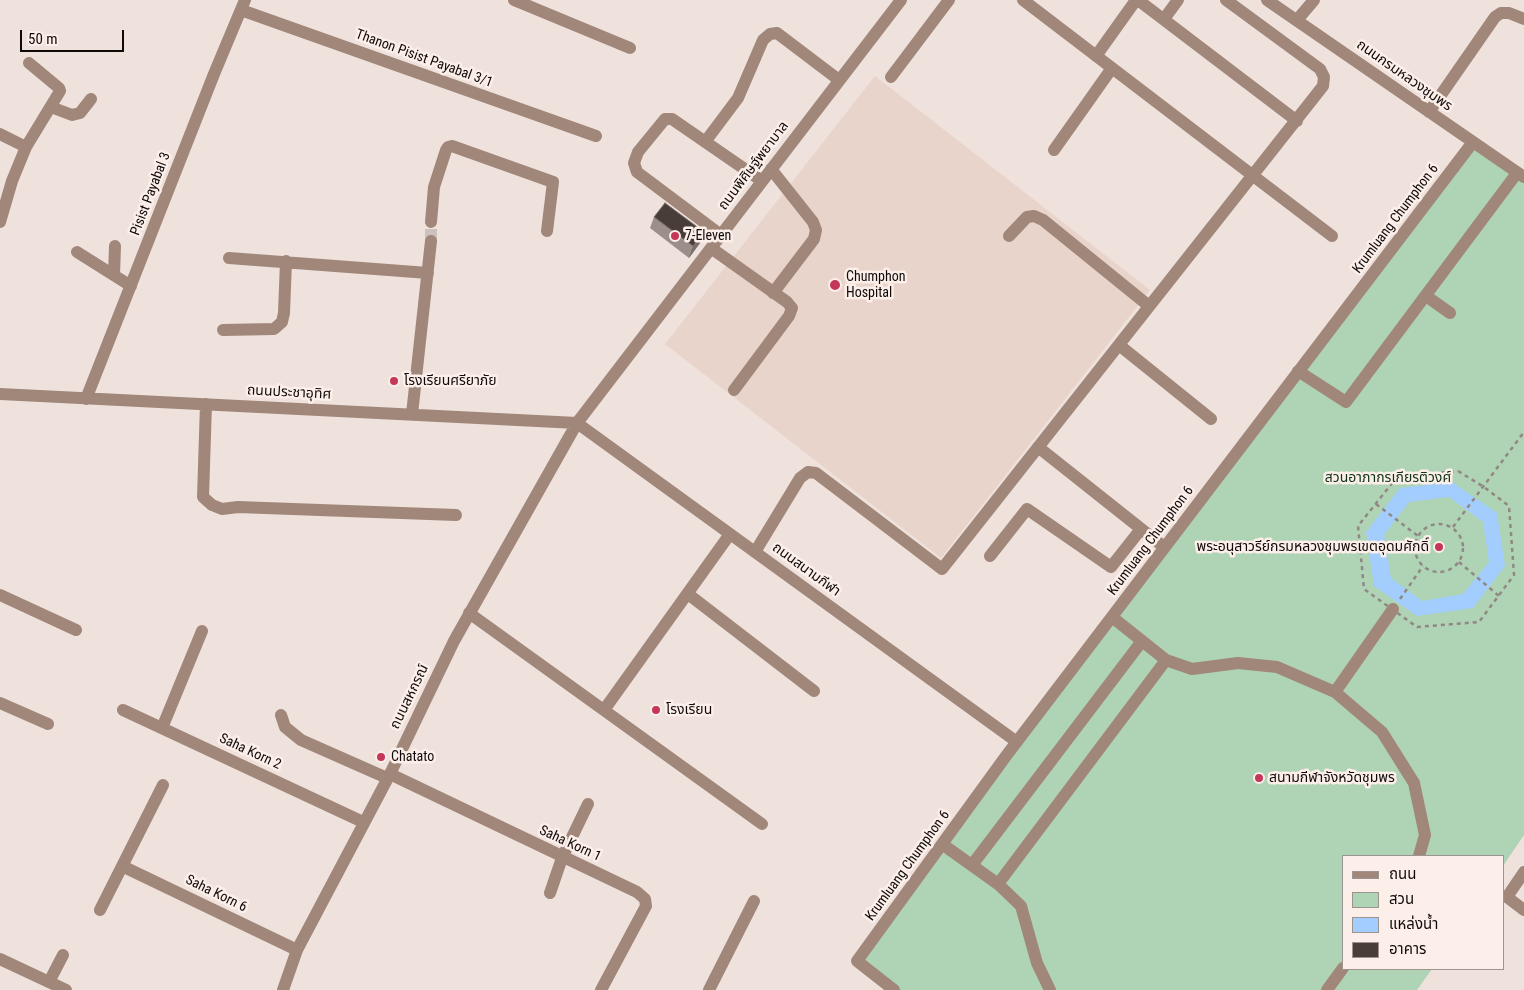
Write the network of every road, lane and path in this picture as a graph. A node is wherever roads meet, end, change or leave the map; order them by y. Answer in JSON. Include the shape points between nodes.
{"nodes":[{"id":1,"x":514,"y":0,"type":"edge"},
{"id":2,"x":901,"y":0,"type":"edge"},
{"id":3,"x":949,"y":0,"type":"edge"},
{"id":4,"x":1022,"y":0,"type":"edge"},
{"id":5,"x":1137,"y":0,"type":"edge"},
{"id":6,"x":1178,"y":0,"type":"edge"},
{"id":7,"x":1226,"y":0,"type":"edge"},
{"id":8,"x":1267,"y":0,"type":"edge"},
{"id":9,"x":1314,"y":0,"type":"edge"},
{"id":10,"x":243,"y":5,"type":"edge"},
{"id":11,"x":1039,"y":5,"type":"edge"},
{"id":12,"x":1164,"y":19,"type":"junction"},
{"id":13,"x":1524,"y":19,"type":"edge"},
{"id":14,"x":1297,"y":20,"type":"junction"},
{"id":15,"x":630,"y":48,"type":"dead end"},
{"id":16,"x":1096,"y":56,"type":"junction"},
{"id":17,"x":29,"y":63,"type":"dead end"},
{"id":18,"x":1112,"y":68,"type":"junction"},
{"id":19,"x":891,"y":77,"type":"dead end"},
{"id":20,"x":839,"y":80,"type":"junction"},
{"id":21,"x":92,"y":99,"type":"dead end"},
{"id":22,"x":51,"y":106,"type":"junction"},
{"id":23,"x":1429,"y":112,"type":"junction"},
{"id":24,"x":1296,"y":121,"type":"junction"},
{"id":25,"x":0,"y":134,"type":"edge"},
{"id":26,"x":596,"y":136,"type":"dead end"},
{"id":27,"x":705,"y":142,"type":"junction"},
{"id":28,"x":1473,"y":142,"type":"junction"},
{"id":29,"x":26,"y":147,"type":"junction"},
{"id":30,"x":1054,"y":150,"type":"dead end"},
{"id":31,"x":771,"y":169,"type":"junction"},
{"id":32,"x":1252,"y":175,"type":"junction"},
{"id":33,"x":1521,"y":175,"type":"edge"},
{"id":34,"x":762,"y":181,"type":"junction"},
{"id":35,"x":0,"y":222,"type":"edge"},
{"id":36,"x":431,"y":222,"type":"tunnel mouth"},
{"id":37,"x":547,"y":231,"type":"dead end"},
{"id":38,"x":721,"y":235,"type":"junction"},
{"id":39,"x":1009,"y":236,"type":"dead end"},
{"id":40,"x":1332,"y":236,"type":"dead end"},
{"id":41,"x":430,"y":241,"type":"tunnel mouth"},
{"id":42,"x":115,"y":246,"type":"dead end"},
{"id":43,"x":711,"y":248,"type":"junction"},
{"id":44,"x":77,"y":252,"type":"dead end"},
{"id":45,"x":230,"y":258,"type":"dead end"},
{"id":46,"x":286,"y":261,"type":"junction"},
{"id":47,"x":428,"y":274,"type":"junction"},
{"id":48,"x":114,"y":275,"type":"junction"},
{"id":49,"x":131,"y":286,"type":"junction"},
{"id":50,"x":773,"y":292,"type":"junction"},
{"id":51,"x":1426,"y":296,"type":"junction"},
{"id":52,"x":1150,"y":306,"type":"junction"},
{"id":53,"x":1450,"y":313,"type":"dead end"},
{"id":54,"x":223,"y":330,"type":"dead end"},
{"id":55,"x":1119,"y":345,"type":"junction"},
{"id":56,"x":1298,"y":372,"type":"junction"},
{"id":57,"x":734,"y":390,"type":"dead end"},
{"id":58,"x":0,"y":394,"type":"edge"},
{"id":59,"x":86,"y":399,"type":"junction"},
{"id":60,"x":206,"y":404,"type":"junction"},
{"id":61,"x":412,"y":414,"type":"junction"},
{"id":62,"x":1211,"y":420,"type":"dead end"},
{"id":63,"x":577,"y":423,"type":"junction"},
{"id":64,"x":1524,"y":432,"type":"edge"},
{"id":65,"x":1038,"y":447,"type":"junction"},
{"id":66,"x":1484,"y":487,"type":"junction"},
{"id":67,"x":1376,"y":504,"type":"junction"},
{"id":68,"x":456,"y":515,"type":"dead end"},
{"id":69,"x":1452,"y":527,"type":"junction"},
{"id":70,"x":1141,"y":528,"type":"junction"},
{"id":71,"x":730,"y":534,"type":"junction"},
{"id":72,"x":1418,"y":536,"type":"junction"},
{"id":73,"x":1164,"y":547,"type":"junction"},
{"id":74,"x":755,"y":552,"type":"junction"},
{"id":75,"x":990,"y":556,"type":"dead end"},
{"id":76,"x":1459,"y":562,"type":"junction"},
{"id":77,"x":1423,"y":566,"type":"junction"},
{"id":78,"x":0,"y":594,"type":"edge"},
{"id":79,"x":688,"y":594,"type":"junction"},
{"id":80,"x":1499,"y":596,"type":"junction"},
{"id":81,"x":1393,"y":609,"type":"junction"},
{"id":82,"x":469,"y":613,"type":"junction"},
{"id":83,"x":1112,"y":617,"type":"junction"},
{"id":84,"x":76,"y":630,"type":"dead end"},
{"id":85,"x":202,"y":631,"type":"dead end"},
{"id":86,"x":1142,"y":641,"type":"junction"},
{"id":87,"x":1166,"y":660,"type":"junction"},
{"id":88,"x":814,"y":691,"type":"dead end"},
{"id":89,"x":1335,"y":692,"type":"junction"},
{"id":90,"x":1,"y":707,"type":"edge"},
{"id":91,"x":123,"y":710,"type":"dead end"},
{"id":92,"x":604,"y":710,"type":"junction"},
{"id":93,"x":282,"y":715,"type":"dead end"},
{"id":94,"x":48,"y":724,"type":"dead end"},
{"id":95,"x":162,"y":728,"type":"junction"},
{"id":96,"x":1017,"y":742,"type":"junction"},
{"id":97,"x":388,"y":776,"type":"junction"},
{"id":98,"x":163,"y":785,"type":"dead end"},
{"id":99,"x":588,"y":804,"type":"dead end"},
{"id":100,"x":364,"y":822,"type":"junction"},
{"id":101,"x":762,"y":824,"type":"dead end"},
{"id":102,"x":942,"y":844,"type":"junction"},
{"id":103,"x":1419,"y":855,"type":"edge"},
{"id":104,"x":562,"y":858,"type":"junction"},
{"id":105,"x":972,"y":865,"type":"junction"},
{"id":106,"x":122,"y":866,"type":"junction"},
{"id":107,"x":1524,"y":872,"type":"edge"},
{"id":108,"x":998,"y":884,"type":"junction"},
{"id":109,"x":550,"y":893,"type":"dead end"},
{"id":110,"x":754,"y":901,"type":"dead end"},
{"id":111,"x":100,"y":910,"type":"dead end"},
{"id":112,"x":1524,"y":910,"type":"edge"},
{"id":113,"x":297,"y":950,"type":"junction"},
{"id":114,"x":63,"y":955,"type":"dead end"},
{"id":115,"x":0,"y":959,"type":"edge"},
{"id":116,"x":1342,"y":969,"type":"edge"},
{"id":117,"x":49,"y":982,"type":"junction"},
{"id":118,"x":66,"y":990,"type":"edge"},
{"id":119,"x":282,"y":990,"type":"edge"},
{"id":120,"x":601,"y":990,"type":"edge"},
{"id":121,"x":709,"y":990,"type":"edge"},
{"id":122,"x":894,"y":990,"type":"edge"},
{"id":123,"x":1050,"y":990,"type":"edge"},
{"id":124,"x":1327,"y":990,"type":"edge"}],
"edges":[{"from":1,"to":15,"type":"street"},
{"from":2,"to":20,"type":"street","name":"ถนนพิศิษฐ์พยาบาล"},
{"from":3,"to":19,"type":"street"},
{"from":4,"to":11,"type":"street"},
{"from":5,"to":12,"type":"street"},
{"from":5,"to":16,"type":"street"},
{"from":6,"to":12,"type":"street"},
{"from":7,"to":24,"type":"street","via":[[1320,69],[1324,77],[1323,86]]},
{"from":8,"to":14,"type":"street","name":"ถนนกรมหลวงชุมพร"},
{"from":9,"to":14,"type":"street"},
{"from":10,"to":26,"type":"street","name":"Thanon Pisist Payabal 3/1"},
{"from":10,"to":49,"type":"street","name":"Pisist Payabal 3"},
{"from":11,"to":16,"type":"street"},
{"from":12,"to":24,"type":"street"},
{"from":13,"to":23,"type":"street","via":[[1509,13],[1495,16]]},
{"from":14,"to":23,"type":"street","name":"ถนนกรมหลวงชุมพร"},
{"from":16,"to":18,"type":"street"},
{"from":17,"to":22,"type":"street","via":[[59,88]]},
{"from":18,"to":30,"type":"street"},
{"from":18,"to":32,"type":"street"},
{"from":20,"to":27,"type":"street","via":[[777,33],[770,34],[763,40],[738,98]]},
{"from":20,"to":31,"type":"street","name":"ถนนพิศิษฐ์พยาบาล"},
{"from":21,"to":22,"type":"street","via":[[80,113],[72,115]]},
{"from":22,"to":29,"type":"street"},
{"from":23,"to":28,"type":"street","name":"ถนนกรมหลวงชุมพร"},
{"from":24,"to":32,"type":"street"},
{"from":25,"to":29,"type":"street"},
{"from":27,"to":34,"type":"street"},
{"from":27,"to":38,"type":"street","via":[[672,119],[665,119],[638,152],[634,163],[637,172]]},
{"from":28,"to":33,"type":"street","name":"ถนนกรมหลวงชุมพร"},
{"from":28,"to":56,"type":"street","name":"Krumluang Chumphon 6"},
{"from":29,"to":35,"type":"street"},
{"from":31,"to":34,"type":"street","name":"ถนนพิศิษฐ์พยาบาล"},
{"from":31,"to":50,"type":"street","via":[[816,230],[814,239]]},
{"from":32,"to":40,"type":"street"},
{"from":32,"to":52,"type":"street"},
{"from":33,"to":51,"type":"street"},
{"from":34,"to":38,"type":"street","name":"ถนนพิศิษฐ์พยาบาล"},
{"from":36,"to":37,"type":"street","via":[[434,187],[446,150],[452,146],[552,182]]},
{"from":38,"to":43,"type":"street","name":"ถนนพิศิษฐ์พยาบาล"},
{"from":39,"to":52,"type":"street","via":[[1027,217],[1043,220]]},
{"from":41,"to":47,"type":"street"},
{"from":42,"to":48,"type":"street"},
{"from":43,"to":50,"type":"street"},
{"from":43,"to":63,"type":"street","name":"ถนนพิศิษฐ์พยาบาล"},
{"from":44,"to":48,"type":"street"},
{"from":45,"to":46,"type":"street"},
{"from":46,"to":47,"type":"street"},
{"from":46,"to":54,"type":"street","via":[[282,322],[274,329]]},
{"from":47,"to":61,"type":"street"},
{"from":48,"to":49,"type":"street"},
{"from":49,"to":59,"type":"street","name":"Pisist Payabal 3"},
{"from":50,"to":57,"type":"street","via":[[792,308],[789,316]]},
{"from":51,"to":53,"type":"street"},
{"from":51,"to":56,"type":"street","via":[[1346,402]]},
{"from":52,"to":55,"type":"street"},
{"from":55,"to":62,"type":"street"},
{"from":55,"to":65,"type":"street"},
{"from":56,"to":73,"type":"street","name":"Krumluang Chumphon 6"},
{"from":58,"to":59,"type":"street","name":"ถนนประชาอุทิศ"},
{"from":59,"to":60,"type":"street","name":"ถนนประชาอุทิศ"},
{"from":60,"to":61,"type":"street","name":"ถนนประชาอุทิศ"},
{"from":60,"to":68,"type":"street","via":[[203,497],[212,505],[222,509]]},
{"from":61,"to":63,"type":"street","name":"ถนนประชาอุทิศ"},
{"from":63,"to":71,"type":"street","name":"ถนนสนามกีฬา"},
{"from":63,"to":82,"type":"street","name":"ถนนสหกรณ์"},
{"from":64,"to":66,"type":"path"},
{"from":65,"to":70,"type":"street"},
{"from":65,"to":74,"type":"street","via":[[942,569],[816,473],[808,472],[800,478]]},
{"from":66,"to":67,"type":"path","via":[[1458,471],[1397,477]]},
{"from":66,"to":69,"type":"path"},
{"from":66,"to":80,"type":"path","via":[[1509,506],[1514,575]]},
{"from":67,"to":72,"type":"path"},
{"from":67,"to":81,"type":"path","via":[[1358,526],[1364,589]]},
{"from":69,"to":72,"type":"path","via":[[1437,523]]},
{"from":69,"to":76,"type":"path","via":[[1464,547]]},
{"from":70,"to":73,"type":"street"},
{"from":70,"to":75,"type":"street","via":[[1111,567],[1027,509]]},
{"from":71,"to":74,"type":"street","name":"ถนนสนามกีฬา"},
{"from":71,"to":79,"type":"street"},
{"from":72,"to":77,"type":"path","via":[[1415,552]]},
{"from":73,"to":83,"type":"street","name":"Krumluang Chumphon 6"},
{"from":74,"to":96,"type":"street","name":"ถนนสนามกีฬา"},
{"from":76,"to":77,"type":"path","via":[[1446,571],[1438,572]]},
{"from":76,"to":80,"type":"path"},
{"from":77,"to":81,"type":"path"},
{"from":78,"to":84,"type":"street"},
{"from":79,"to":88,"type":"street"},
{"from":79,"to":92,"type":"street"},
{"from":80,"to":81,"type":"path","via":[[1479,622],[1417,627]]},
{"from":81,"to":89,"type":"street"},
{"from":82,"to":92,"type":"street"},
{"from":82,"to":97,"type":"street","name":"ถนนสหกรณ์"},
{"from":83,"to":86,"type":"street"},
{"from":83,"to":96,"type":"street","name":"Krumluang Chumphon 6"},
{"from":85,"to":95,"type":"street"},
{"from":86,"to":87,"type":"street"},
{"from":86,"to":105,"type":"street"},
{"from":87,"to":89,"type":"street","via":[[1192,669],[1238,663],[1277,667]]},
{"from":87,"to":108,"type":"street"},
{"from":89,"to":103,"type":"street","via":[[1382,732],[1414,783],[1425,835]]},
{"from":90,"to":94,"type":"street"},
{"from":91,"to":95,"type":"street","name":"Saha Korn 2"},
{"from":92,"to":101,"type":"street"},
{"from":93,"to":97,"type":"street","name":"Saha Korn 1","via":[[285,727],[301,740]]},
{"from":95,"to":100,"type":"street","name":"Saha Korn 2"},
{"from":96,"to":102,"type":"street","name":"Krumluang Chumphon 6"},
{"from":97,"to":100,"type":"street","name":"ถนนสหกรณ์"},
{"from":97,"to":104,"type":"street","name":"Saha Korn 1"},
{"from":98,"to":106,"type":"street"},
{"from":99,"to":104,"type":"street"},
{"from":100,"to":113,"type":"street","name":"ถนนสหกรณ์"},
{"from":102,"to":105,"type":"street"},
{"from":102,"to":122,"type":"street","name":"Krumluang Chumphon 6","via":[[857,962]]},
{"from":104,"to":109,"type":"street"},
{"from":104,"to":120,"type":"street","name":"Saha Korn 1","via":[[645,898],[646,906]]},
{"from":105,"to":108,"type":"street"},
{"from":106,"to":111,"type":"street"},
{"from":106,"to":113,"type":"street","name":"Saha Korn 6"},
{"from":107,"to":112,"type":"street","via":[[1508,897]]},
{"from":108,"to":123,"type":"street","via":[[1021,906],[1037,962]]},
{"from":110,"to":121,"type":"street"},
{"from":113,"to":119,"type":"street","name":"ถนนสหกรณ์"},
{"from":114,"to":117,"type":"street"},
{"from":115,"to":117,"type":"street"},
{"from":116,"to":124,"type":"street"},
{"from":117,"to":118,"type":"street"}]}
